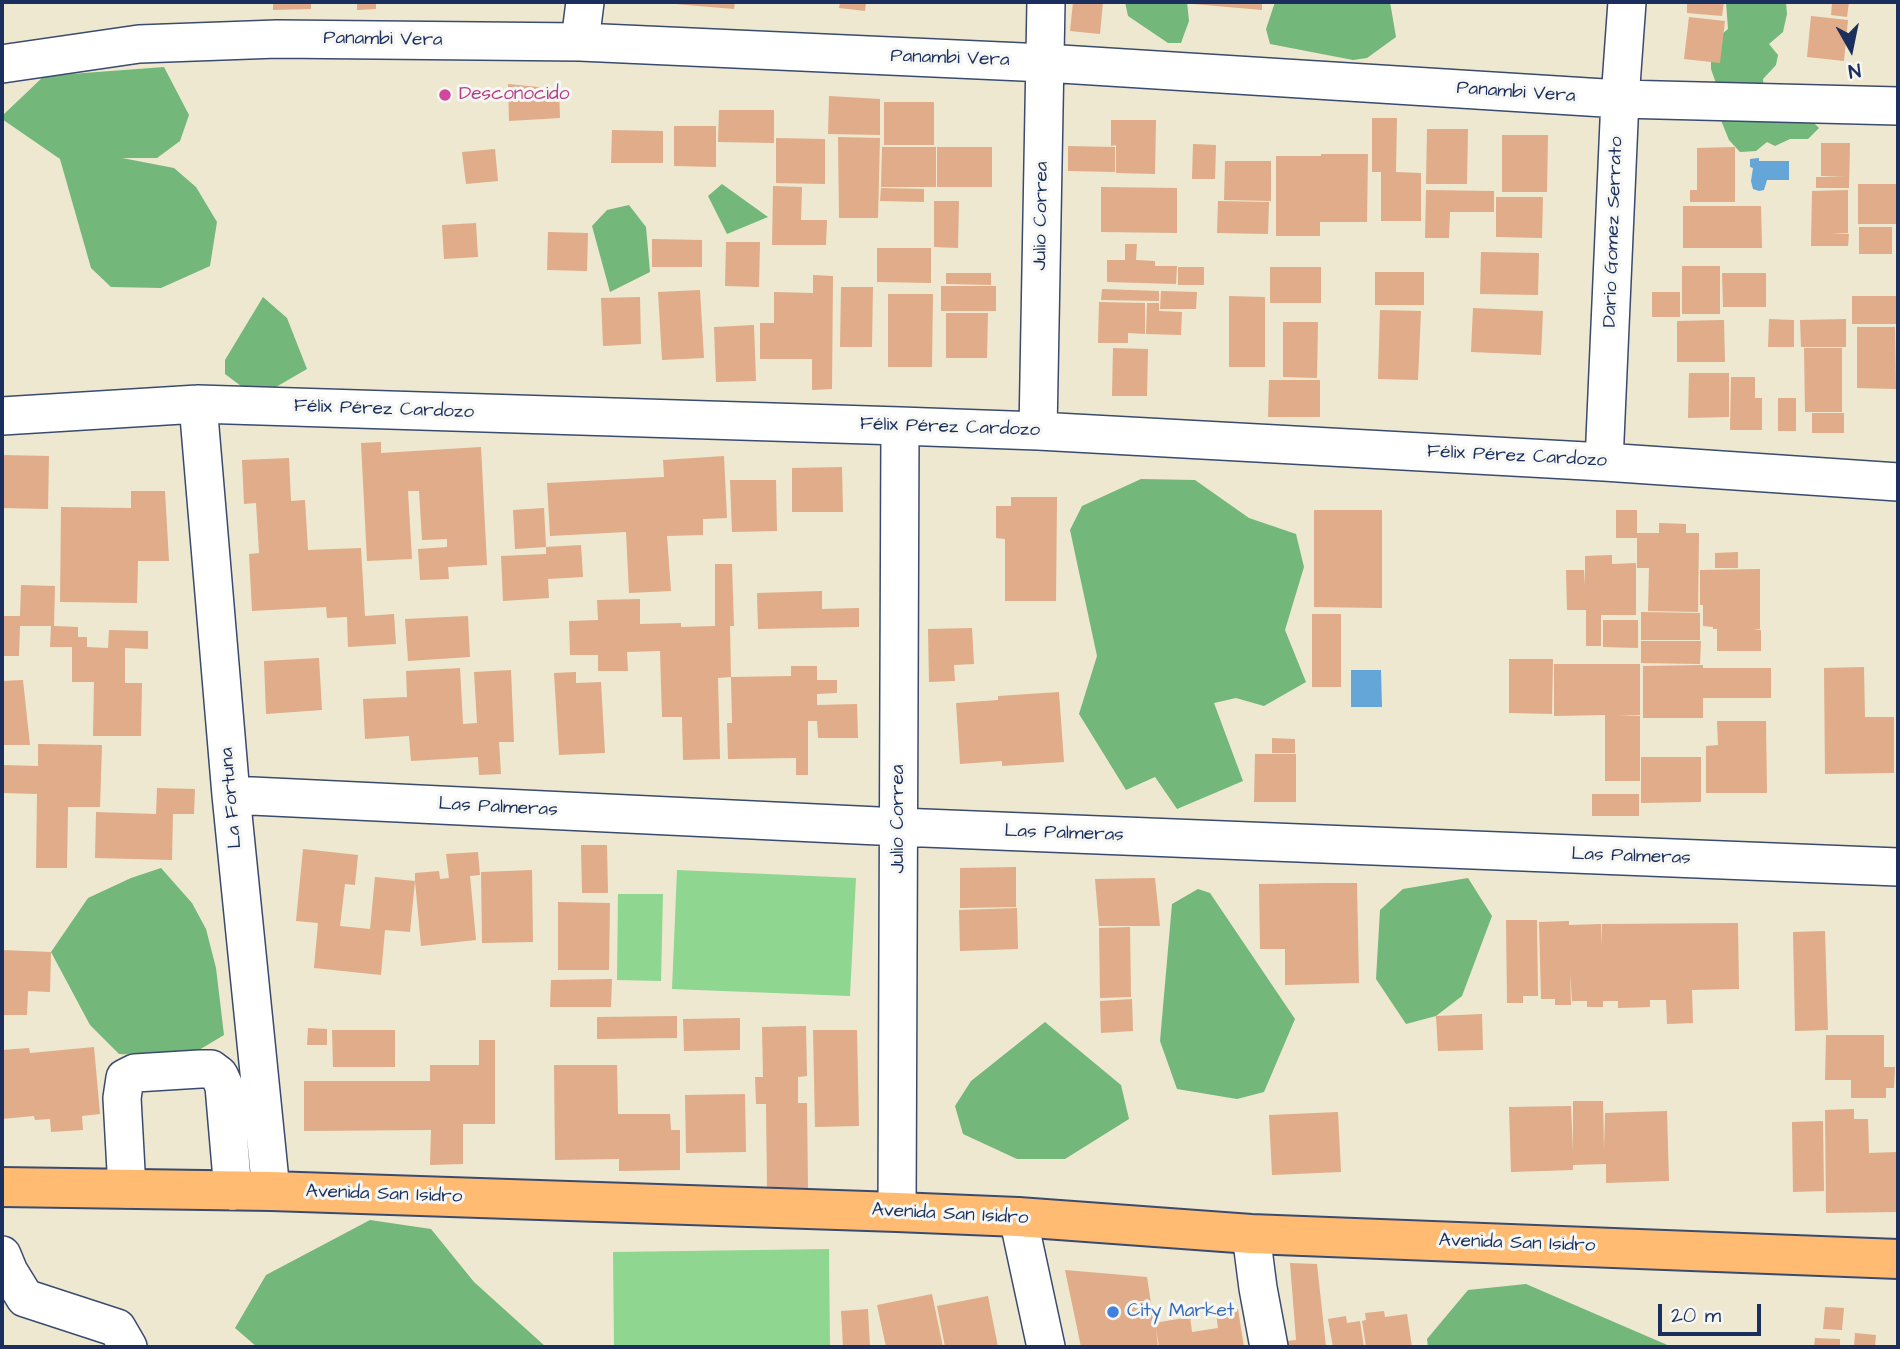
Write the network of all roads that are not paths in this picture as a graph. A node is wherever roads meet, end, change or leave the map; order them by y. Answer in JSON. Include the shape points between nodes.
{"nodes":[{"id":1,"x":585,"y":2,"type":"edge"},
{"id":2,"x":1046,"y":2,"type":"edge"},
{"id":3,"x":1627,"y":2,"type":"edge"},
{"id":4,"x":580,"y":42,"type":"junction"},
{"id":5,"x":1045,"y":63,"type":"junction"},
{"id":6,"x":2,"y":64,"type":"edge"},
{"id":7,"x":1619,"y":99,"type":"junction"},
{"id":8,"x":1898,"y":106,"type":"edge"},
{"id":9,"x":198,"y":404,"type":"junction"},
{"id":10,"x":2,"y":416,"type":"edge"},
{"id":11,"x":900,"y":426,"type":"junction"},
{"id":12,"x":1038,"y":431,"type":"junction"},
{"id":13,"x":1604,"y":462,"type":"junction"},
{"id":14,"x":1898,"y":482,"type":"edge"},
{"id":15,"x":231,"y":795,"type":"junction"},
{"id":16,"x":899,"y":827,"type":"junction"},
{"id":17,"x":1898,"y":867,"type":"edge"},
{"id":18,"x":2,"y":1187,"type":"edge"},
{"id":19,"x":127,"y":1189,"type":"junction"},
{"id":20,"x":233,"y":1191,"type":"junction"},
{"id":21,"x":271,"y":1191,"type":"junction"},
{"id":22,"x":897,"y":1212,"type":"junction"},
{"id":23,"x":1018,"y":1217,"type":"junction"},
{"id":24,"x":1251,"y":1234,"type":"junction"},
{"id":25,"x":2,"y":1255,"type":"edge"},
{"id":26,"x":1898,"y":1259,"type":"edge"},
{"id":27,"x":128,"y":1347,"type":"edge"},
{"id":28,"x":1046,"y":1347,"type":"edge"},
{"id":29,"x":1269,"y":1347,"type":"edge"}],
"edges":[{"from":1,"to":4,"type":"street"},
{"from":2,"to":5,"type":"street","name":"Julio Correa"},
{"from":3,"to":7,"type":"street","name":"Dario Gomez Serrato"},
{"from":4,"to":5,"type":"street","name":"Panambi Vera"},
{"from":4,"to":6,"type":"street","name":"Panambi Vera","via":[[277,39],[139,44]]},
{"from":5,"to":7,"type":"street","name":"Panambi Vera"},
{"from":5,"to":12,"type":"street","name":"Julio Correa"},
{"from":7,"to":8,"type":"street","name":"Panambi Vera"},
{"from":7,"to":13,"type":"street","name":"Dario Gomez Serrato"},
{"from":9,"to":10,"type":"street","name":"Félix Pérez Cardozo"},
{"from":9,"to":11,"type":"street","name":"Félix Pérez Cardozo"},
{"from":9,"to":15,"type":"street","name":"La Fortuna"},
{"from":11,"to":12,"type":"street","name":"Félix Pérez Cardozo"},
{"from":11,"to":16,"type":"street","name":"Julio Correa"},
{"from":12,"to":13,"type":"street","name":"Félix Pérez Cardozo"},
{"from":13,"to":14,"type":"street","name":"Félix Pérez Cardozo"},
{"from":15,"to":16,"type":"street","name":"Las Palmeras"},
{"from":15,"to":21,"type":"street","name":"La Fortuna"},
{"from":16,"to":17,"type":"street","name":"Las Palmeras"},
{"from":16,"to":22,"type":"street","name":"Julio Correa"},
{"from":18,"to":19,"type":"main road","name":"Avenida San Isidro"},
{"from":19,"to":20,"type":"main road","name":"Avenida San Isidro"},
{"from":19,"to":20,"type":"street","via":[[125,1078],[135,1073],[211,1069],[224,1086]]},
{"from":20,"to":21,"type":"main road","name":"Avenida San Isidro"},
{"from":21,"to":22,"type":"main road","name":"Avenida San Isidro"},
{"from":22,"to":23,"type":"main road","name":"Avenida San Isidro"},
{"from":23,"to":24,"type":"main road","name":"Avenida San Isidro"},
{"from":23,"to":28,"type":"street"},
{"from":24,"to":26,"type":"main road","name":"Avenida San Isidro"},
{"from":24,"to":29,"type":"street"},
{"from":25,"to":27,"type":"street","via":[[25,1298],[117,1328]]}]}
